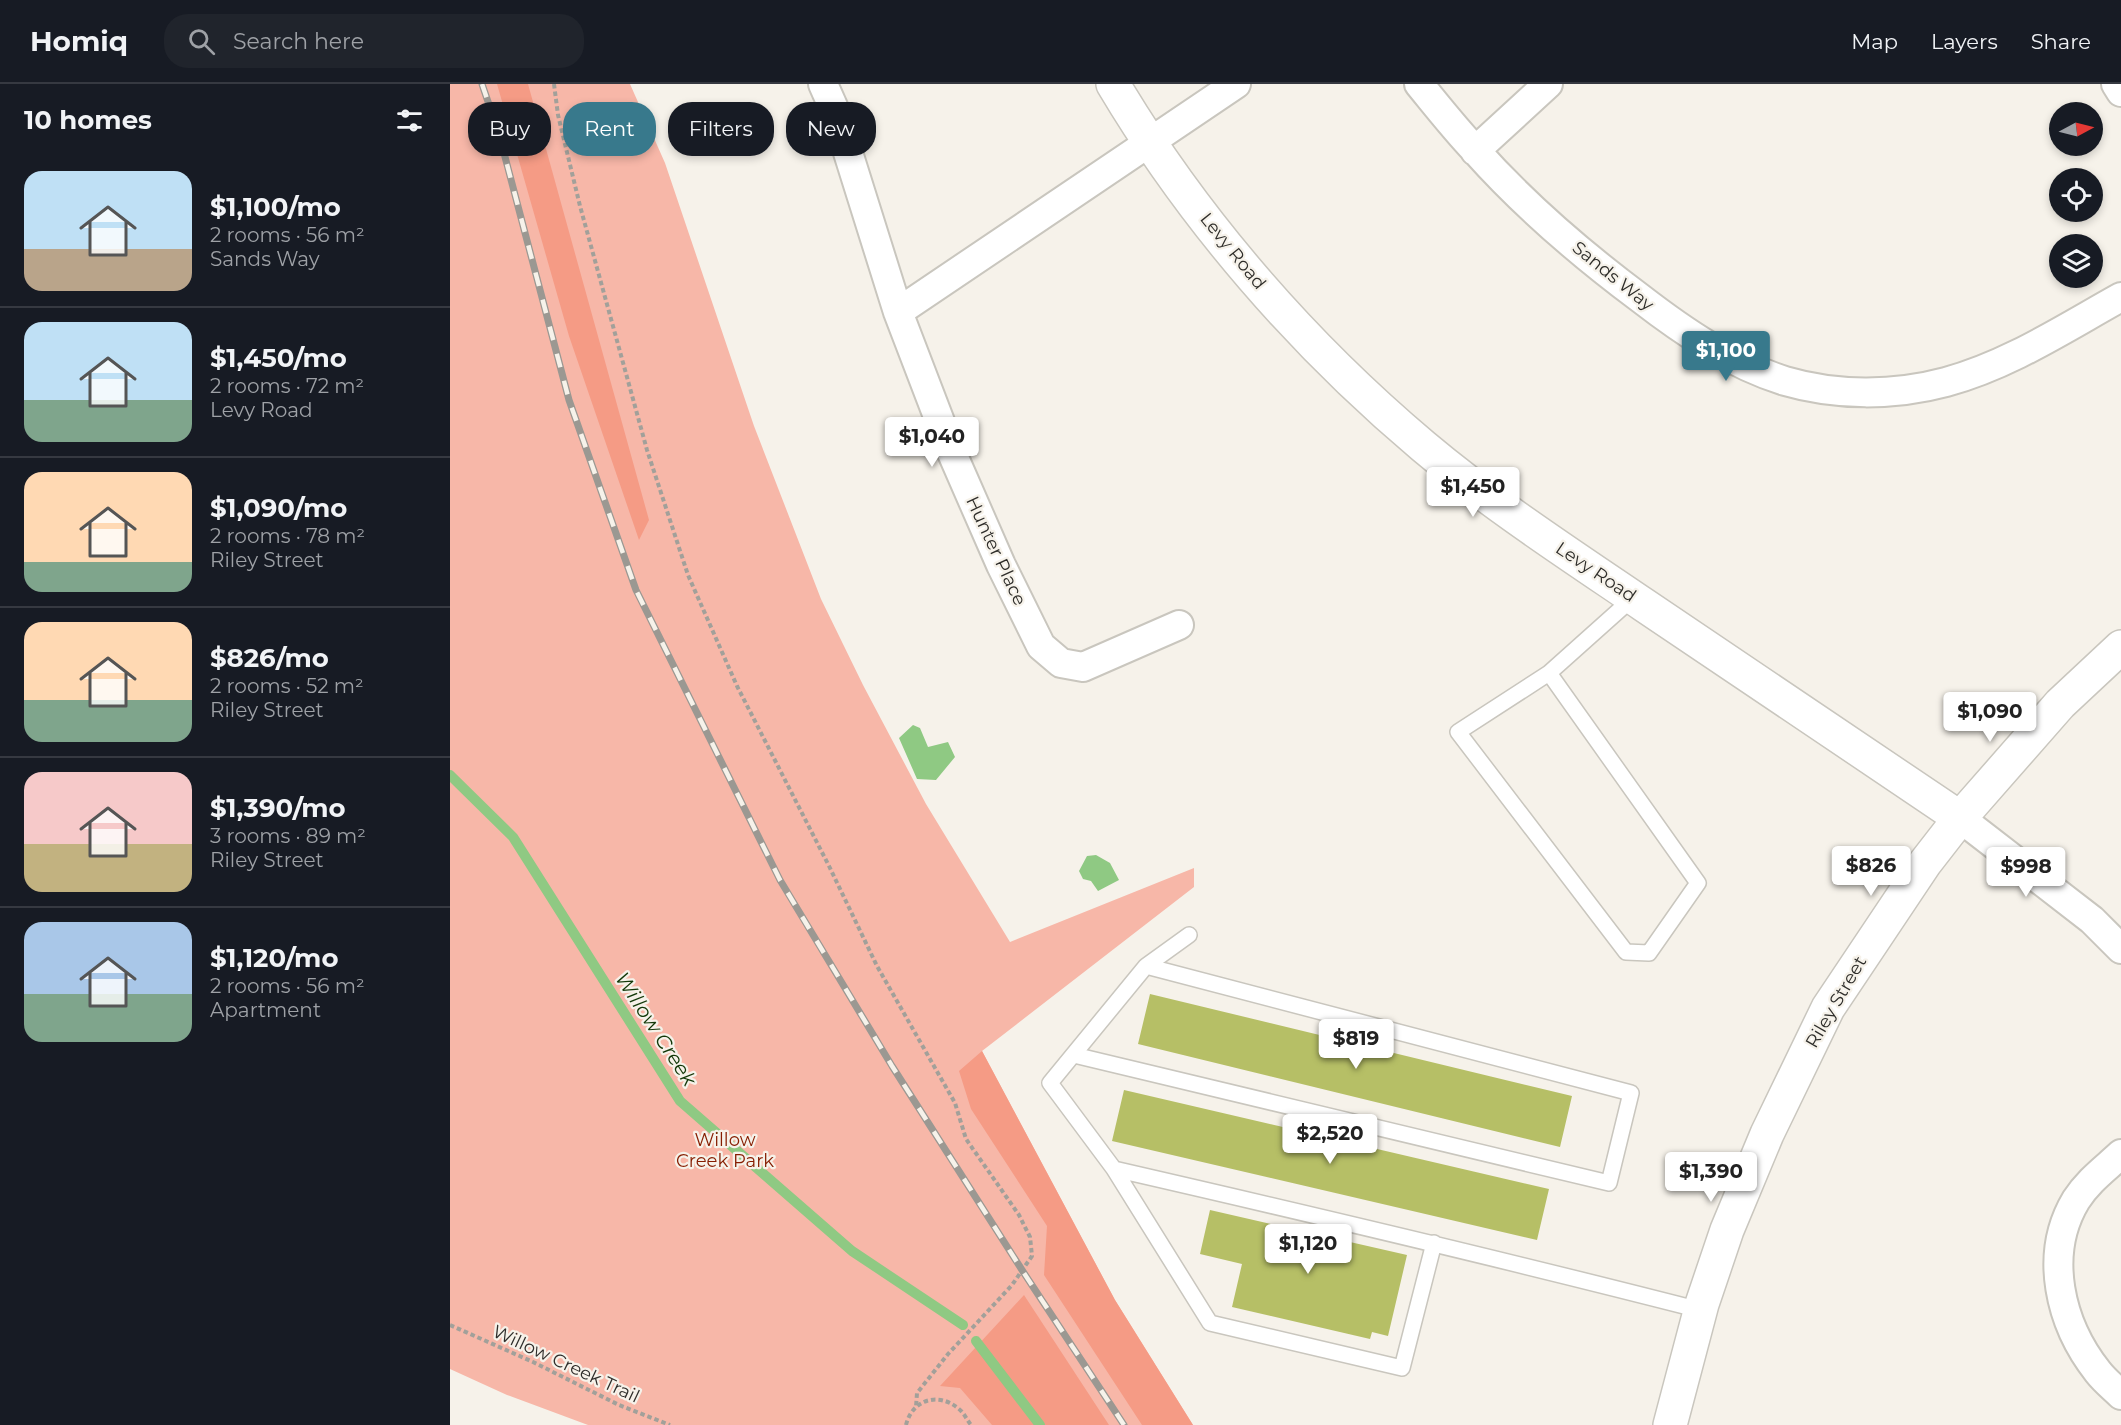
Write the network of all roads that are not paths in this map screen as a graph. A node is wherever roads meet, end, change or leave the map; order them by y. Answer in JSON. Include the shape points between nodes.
{"nodes":[{"id":1,"x":823,"y":84,"type":"edge"},
{"id":2,"x":1113,"y":84,"type":"edge"},
{"id":3,"x":1236,"y":84,"type":"edge"},
{"id":4,"x":1419,"y":84,"type":"edge"},
{"id":5,"x":1548,"y":84,"type":"edge"},
{"id":6,"x":2116,"y":84,"type":"edge"},
{"id":7,"x":2121,"y":92,"type":"edge"},
{"id":8,"x":1150,"y":142,"type":"junction"},
{"id":9,"x":1475,"y":151,"type":"junction"},
{"id":10,"x":2121,"y":297,"type":"edge"},
{"id":11,"x":898,"y":312,"type":"junction"},
{"id":12,"x":1634,"y":597,"type":"junction"},
{"id":13,"x":1179,"y":625,"type":"dead end"},
{"id":14,"x":2121,"y":647,"type":"edge"},
{"id":15,"x":1549,"y":673,"type":"junction"},
{"id":16,"x":1960,"y":818,"type":"junction"},
{"id":17,"x":1189,"y":935,"type":"dead end"},
{"id":18,"x":2121,"y":949,"type":"edge"},
{"id":19,"x":1146,"y":966,"type":"junction"},
{"id":20,"x":1074,"y":1055,"type":"junction"},
{"id":21,"x":2121,"y":1154,"type":"edge"},
{"id":22,"x":1114,"y":1168,"type":"junction"},
{"id":23,"x":1434,"y":1244,"type":"junction"},
{"id":24,"x":1700,"y":1310,"type":"junction"},
{"id":25,"x":2121,"y":1395,"type":"edge"},
{"id":26,"x":1670,"y":1425,"type":"edge"}],
"edges":[{"from":1,"to":11,"type":"street","name":"Hunter Place"},
{"from":2,"to":8,"type":"street","name":"Levy Road"},
{"from":3,"to":8,"type":"street"},
{"from":4,"to":9,"type":"street","name":"Sands Way"},
{"from":5,"to":9,"type":"street"},
{"from":6,"to":7,"type":"street"},
{"from":8,"to":11,"type":"street"},
{"from":8,"to":12,"type":"street","name":"Levy Road","via":[[1206,220],[1345,375],[1423,446],[1505,510]]},
{"from":9,"to":10,"type":"street","name":"Sands Way","via":[[1601,269],[1671,322],[1726,357],[1786,381],[1850,392],[1913,389],[1945,382],[2006,360]]},
{"from":11,"to":13,"type":"street","name":"Hunter Place","via":[[951,453],[1041,646],[1061,663],[1083,667]]},
{"from":12,"to":15,"type":"lane"},
{"from":12,"to":16,"type":"street","name":"Levy Road"},
{"from":14,"to":16,"type":"street","name":"Riley Street","via":[[2060,704]]},
{"from":15,"to":15,"type":"lane","via":[[1698,883],[1649,953],[1626,952],[1458,732]]},
{"from":16,"to":18,"type":"street","via":[[2092,920]]},
{"from":16,"to":24,"type":"street","name":"Riley Street","via":[[1925,863],[1828,1008],[1767,1134],[1727,1230]]},
{"from":17,"to":19,"type":"lane"},
{"from":19,"to":20,"type":"lane"},
{"from":19,"to":20,"type":"lane","via":[[1631,1094],[1609,1183]]},
{"from":20,"to":22,"type":"lane","via":[[1050,1083]]},
{"from":21,"to":25,"type":"street","via":[[2100,1170],[2077,1199],[2059,1246],[2057,1271],[2060,1295],[2073,1330],[2098,1372]]},
{"from":22,"to":23,"type":"lane"},
{"from":22,"to":23,"type":"lane","via":[[1210,1323],[1402,1368]]},
{"from":23,"to":24,"type":"lane"},
{"from":24,"to":26,"type":"street","name":"Riley Street"}]}
